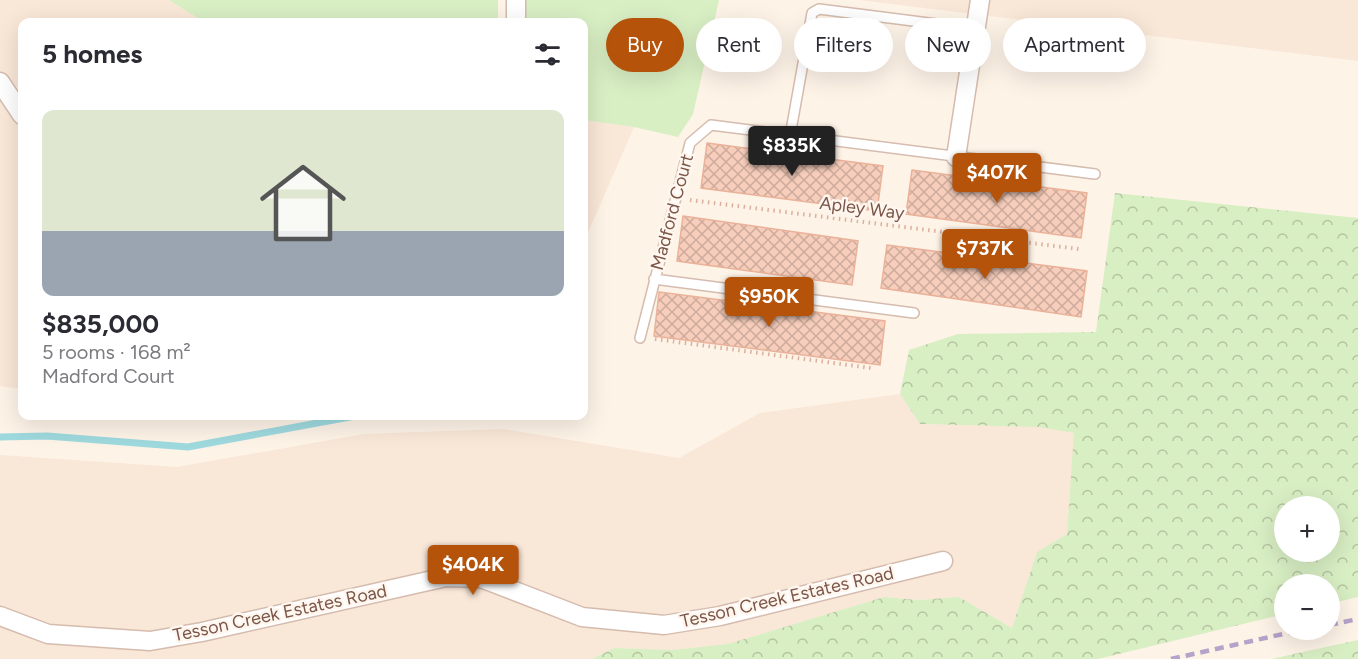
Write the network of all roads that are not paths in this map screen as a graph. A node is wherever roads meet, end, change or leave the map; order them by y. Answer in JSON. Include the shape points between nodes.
{"nodes":[{"id":1,"x":516,"y":0,"type":"edge"},
{"id":2,"x":980,"y":0,"type":"edge"},
{"id":3,"x":516,"y":18,"type":"edge"},
{"id":4,"x":978,"y":18,"type":"edge"},
{"id":5,"x":905,"y":20,"type":"edge"},
{"id":6,"x":969,"y":72,"type":"edge"},
{"id":7,"x":0,"y":82,"type":"edge"},
{"id":8,"x":18,"y":109,"type":"edge"},
{"id":9,"x":790,"y":136,"type":"junction"},
{"id":10,"x":956,"y":157,"type":"junction"},
{"id":11,"x":1095,"y":174,"type":"dead end"},
{"id":12,"x":654,"y":279,"type":"junction"},
{"id":13,"x":914,"y":313,"type":"dead end"},
{"id":14,"x":640,"y":338,"type":"road end"},
{"id":15,"x":943,"y":561,"type":"dead end"},
{"id":16,"x":0,"y":616,"type":"edge"}],
"edges":[{"from":1,"to":3,"type":"street"},
{"from":2,"to":4,"type":"street"},
{"from":5,"to":9,"type":"lane","via":[[819,9],[812,13]]},
{"from":6,"to":10,"type":"street"},
{"from":7,"to":8,"type":"street"},
{"from":9,"to":10,"type":"lane","name":"Madford Court"},
{"from":9,"to":12,"type":"lane","name":"Madford Court","via":[[711,125],[690,143]]},
{"from":10,"to":11,"type":"lane","name":"Madford Court"},
{"from":12,"to":13,"type":"lane"},
{"from":12,"to":14,"type":"lane","name":"Madford Court"},
{"from":15,"to":16,"type":"street","name":"Tesson Creek Estates Road","via":[[720,616],[664,625],[582,617],[481,578],[447,577],[150,641],[48,634]]}]}
